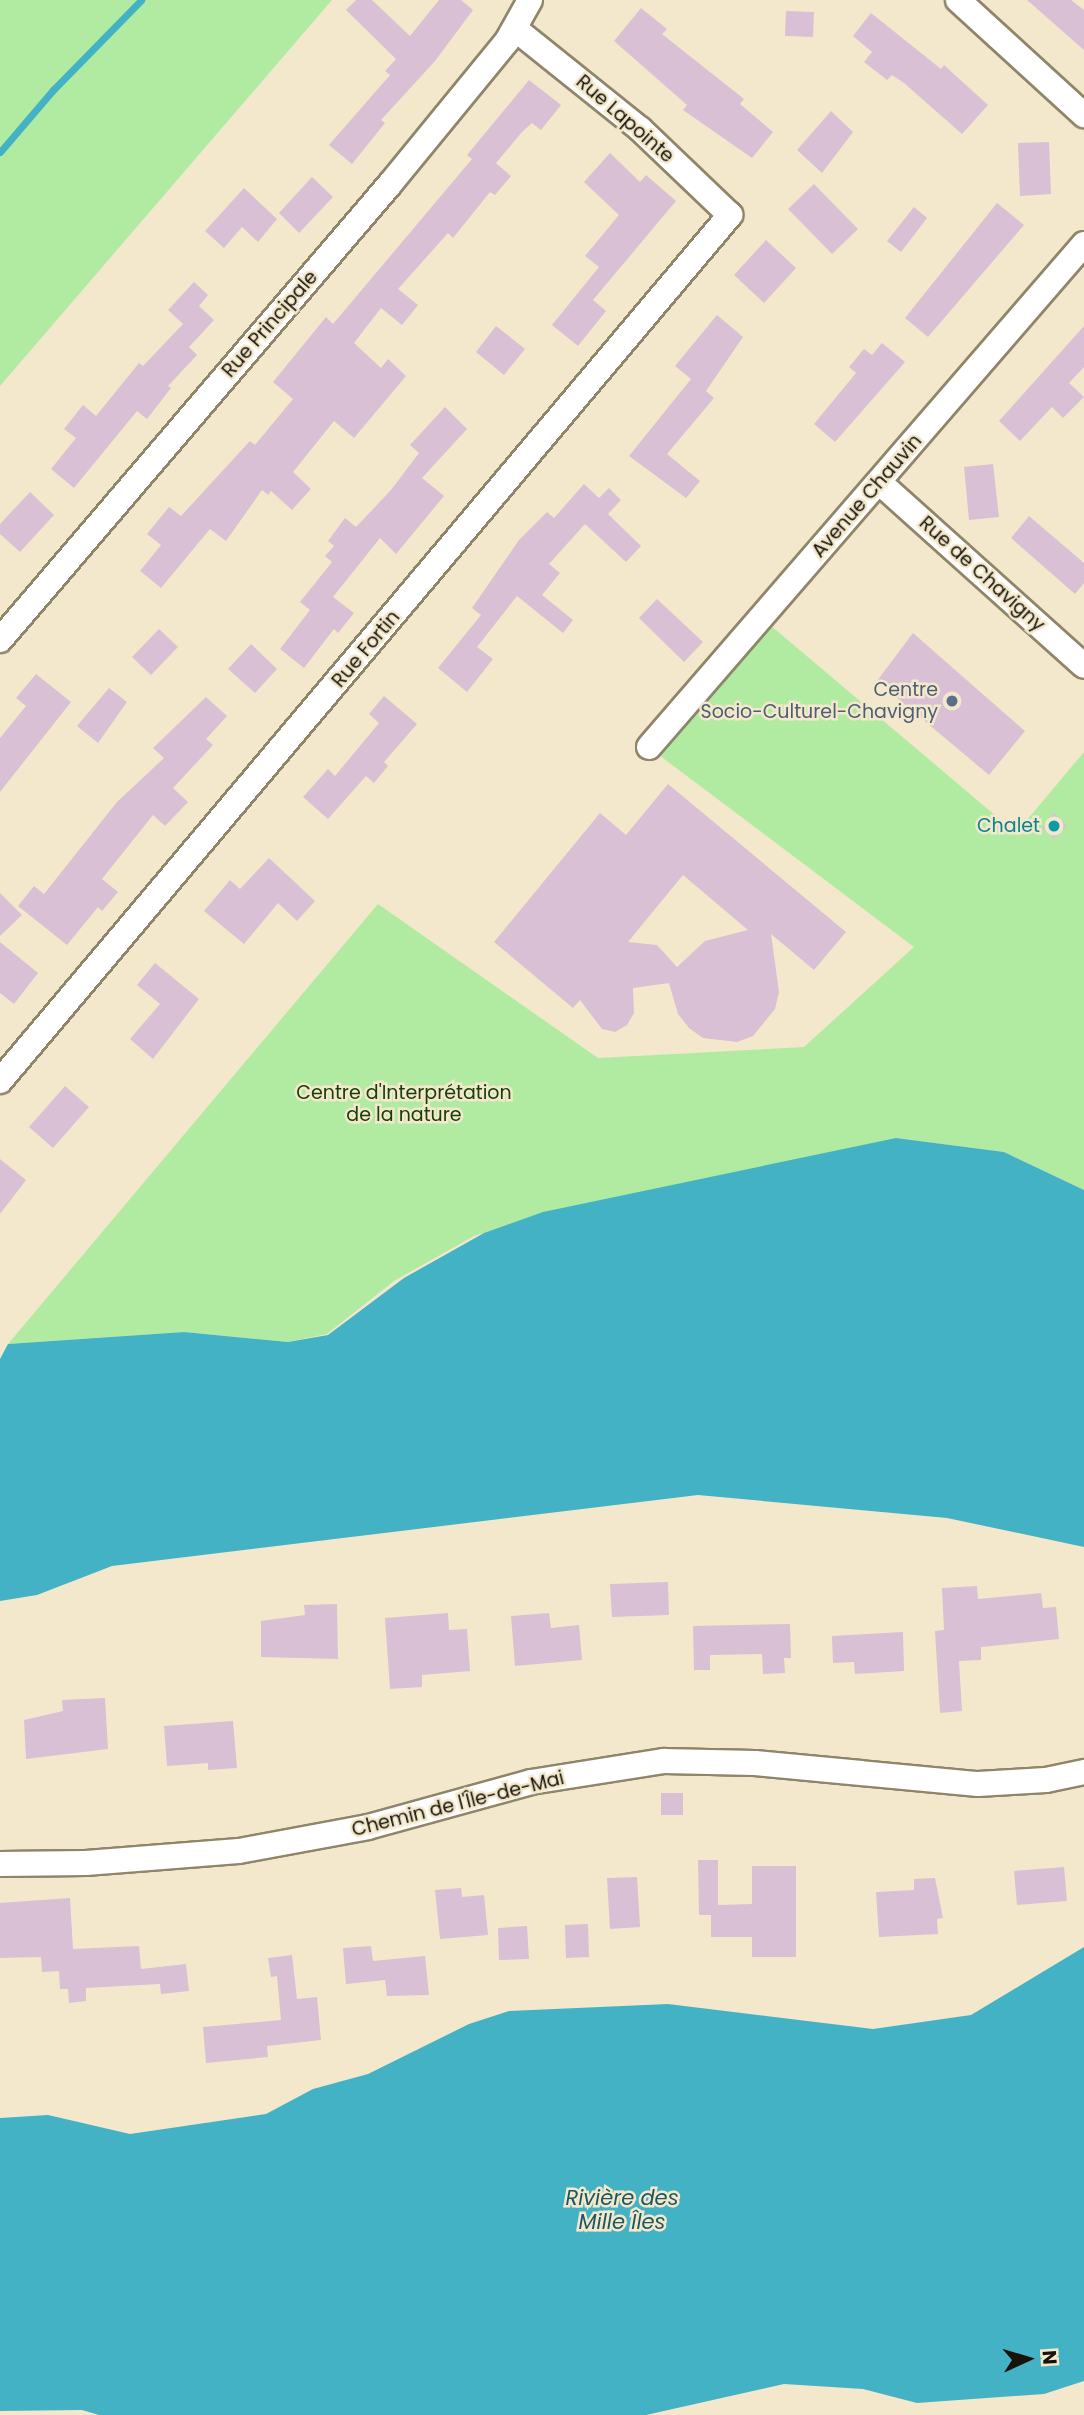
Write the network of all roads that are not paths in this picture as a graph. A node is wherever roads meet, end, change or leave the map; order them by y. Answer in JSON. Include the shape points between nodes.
{"nodes":[{"id":1,"x":530,"y":0,"type":"edge"},
{"id":2,"x":958,"y":0,"type":"edge"},
{"id":3,"x":515,"y":29,"type":"junction"},
{"id":4,"x":1084,"y":115,"type":"edge"},
{"id":5,"x":730,"y":215,"type":"joint"},
{"id":6,"x":1084,"y":244,"type":"edge"},
{"id":7,"x":879,"y":482,"type":"junction"},
{"id":8,"x":0,"y":640,"type":"edge"},
{"id":9,"x":1084,"y":666,"type":"edge"},
{"id":10,"x":649,"y":747,"type":"dead end"},
{"id":11,"x":0,"y":1080,"type":"edge"},
{"id":12,"x":1084,"y":1772,"type":"edge"},
{"id":13,"x":0,"y":1864,"type":"edge"}],
"edges":[{"from":1,"to":3,"type":"street","name":"Rue Principale"},
{"from":2,"to":4,"type":"street"},
{"from":3,"to":5,"type":"street","name":"Rue Lapointe","via":[[640,130]]},
{"from":3,"to":8,"type":"street","name":"Rue Principale","via":[[390,184]]},
{"from":5,"to":11,"type":"street","name":"Rue Fortin"},
{"from":6,"to":7,"type":"street","name":"Avenue Chauvin"},
{"from":7,"to":9,"type":"street","name":"Rue de Chavigny"},
{"from":7,"to":10,"type":"street","name":"Avenue Chauvin"},
{"from":12,"to":13,"type":"street","name":"Chemin de l'Île-de-Mai","via":[[1046,1780],[978,1784],[755,1763],[664,1761],[531,1782],[368,1827],[239,1851],[86,1863]]}]}
